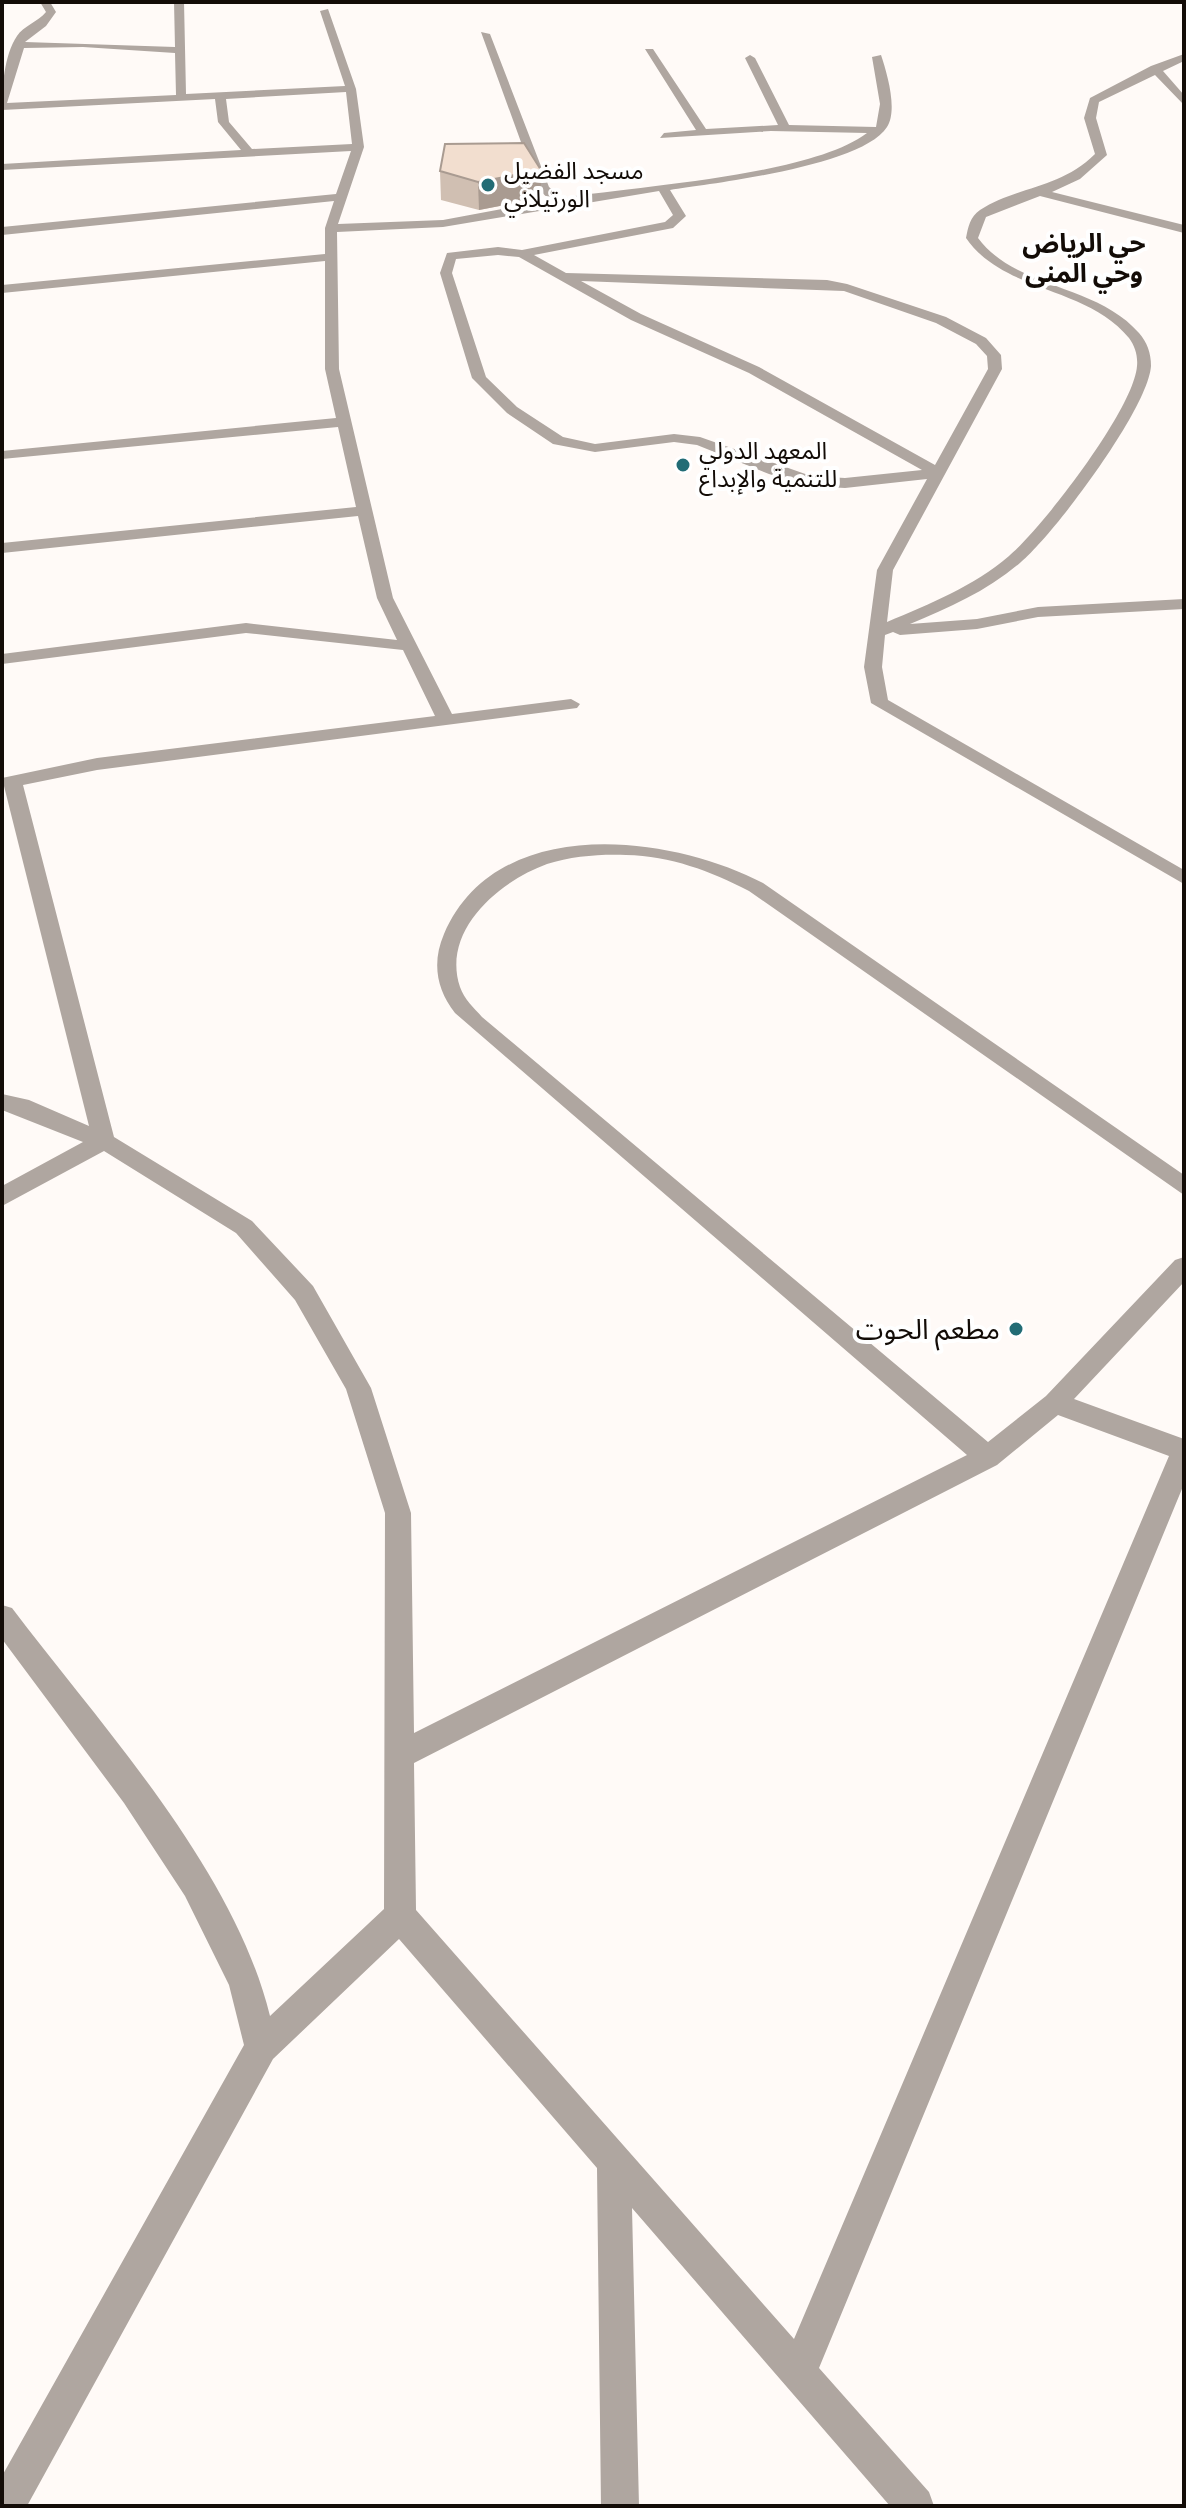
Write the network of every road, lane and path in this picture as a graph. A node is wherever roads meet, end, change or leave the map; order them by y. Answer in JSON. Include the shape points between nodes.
{"nodes":[{"id":1,"x":45,"y":2,"type":"edge"},
{"id":2,"x":179,"y":2,"type":"edge"},
{"id":3,"x":325,"y":11,"type":"dead end"},
{"id":4,"x":485,"y":34,"type":"dead end"},
{"id":5,"x":17,"y":42,"type":"junction"},
{"id":6,"x":180,"y":50,"type":"junction"},
{"id":7,"x":649,"y":51,"type":"dead end"},
{"id":8,"x":877,"y":57,"type":"dead end"},
{"id":9,"x":1184,"y":57,"type":"edge"},
{"id":10,"x":750,"y":58,"type":"dead end"},
{"id":11,"x":1155,"y":68,"type":"junction"},
{"id":12,"x":351,"y":89,"type":"junction"},
{"id":13,"x":220,"y":96,"type":"junction"},
{"id":14,"x":181,"y":98,"type":"junction"},
{"id":15,"x":1184,"y":102,"type":"edge"},
{"id":16,"x":2,"y":105,"type":"edge"},
{"id":17,"x":785,"y":128,"type":"junction"},
{"id":18,"x":880,"y":130,"type":"junction"},
{"id":19,"x":703,"y":133,"type":"junction"},
{"id":20,"x":664,"y":136,"type":"dead end"},
{"id":21,"x":358,"y":147,"type":"junction"},
{"id":22,"x":250,"y":154,"type":"junction"},
{"id":23,"x":2,"y":167,"type":"edge"},
{"id":24,"x":662,"y":187,"type":"junction"},
{"id":25,"x":1038,"y":192,"type":"junction"},
{"id":26,"x":339,"y":197,"type":"junction"},
{"id":27,"x":560,"y":202,"type":"junction"},
{"id":28,"x":331,"y":228,"type":"junction"},
{"id":29,"x":1184,"y":229,"type":"edge"},
{"id":30,"x":2,"y":231,"type":"edge"},
{"id":31,"x":522,"y":254,"type":"junction"},
{"id":32,"x":332,"y":257,"type":"junction"},
{"id":33,"x":566,"y":277,"type":"junction"},
{"id":34,"x":2,"y":289,"type":"edge"},
{"id":35,"x":344,"y":422,"type":"junction"},
{"id":36,"x":2,"y":455,"type":"edge"},
{"id":37,"x":938,"y":473,"type":"junction"},
{"id":38,"x":365,"y":511,"type":"junction"},
{"id":39,"x":2,"y":548,"type":"edge"},
{"id":40,"x":1184,"y":604,"type":"edge"},
{"id":41,"x":877,"y":632,"type":"junction"},
{"id":42,"x":409,"y":646,"type":"junction"},
{"id":43,"x":2,"y":659,"type":"edge"},
{"id":44,"x":571,"y":704,"type":"dead end"},
{"id":45,"x":446,"y":719,"type":"junction"},
{"id":46,"x":8,"y":783,"type":"edge"},
{"id":47,"x":1184,"y":878,"type":"edge"},
{"id":48,"x":2,"y":1102,"type":"edge"},
{"id":49,"x":104,"y":1141,"type":"junction"},
{"id":50,"x":1184,"y":1187,"type":"edge"},
{"id":51,"x":2,"y":1197,"type":"edge"},
{"id":52,"x":1184,"y":1266,"type":"edge"},
{"id":53,"x":1055,"y":1403,"type":"junction"},
{"id":54,"x":1184,"y":1451,"type":"edge"},
{"id":55,"x":988,"y":1457,"type":"junction"},
{"id":56,"x":2,"y":1617,"type":"edge"},
{"id":57,"x":399,"y":1756,"type":"junction"},
{"id":58,"x":400,"y":1916,"type":"junction"},
{"id":59,"x":261,"y":2047,"type":"junction"},
{"id":60,"x":614,"y":2161,"type":"junction"},
{"id":61,"x":798,"y":2373,"type":"junction"},
{"id":62,"x":6,"y":2506,"type":"edge"},
{"id":63,"x":620,"y":2506,"type":"edge"},
{"id":64,"x":915,"y":2506,"type":"edge"}],
"edges":[{"from":1,"to":5,"type":"street","via":[[51,12],[48,18]]},
{"from":2,"to":6,"type":"street"},
{"from":3,"to":12,"type":"street"},
{"from":4,"to":27,"type":"street","via":[[544,189]]},
{"from":5,"to":6,"type":"street"},
{"from":5,"to":16,"type":"street"},
{"from":6,"to":14,"type":"street"},
{"from":7,"to":19,"type":"street"},
{"from":8,"to":18,"type":"street","via":[[886,117]]},
{"from":9,"to":11,"type":"street"},
{"from":10,"to":17,"type":"street"},
{"from":11,"to":15,"type":"street"},
{"from":11,"to":25,"type":"street","via":[[1094,100],[1090,118],[1101,155],[1079,174]]},
{"from":12,"to":13,"type":"street"},
{"from":12,"to":21,"type":"street"},
{"from":13,"to":14,"type":"street"},
{"from":13,"to":22,"type":"street","via":[[224,122]]},
{"from":14,"to":16,"type":"street"},
{"from":17,"to":18,"type":"street"},
{"from":17,"to":19,"type":"street"},
{"from":18,"to":24,"type":"street","via":[[837,154]]},
{"from":19,"to":20,"type":"street"},
{"from":21,"to":22,"type":"street"},
{"from":21,"to":26,"type":"street"},
{"from":22,"to":23,"type":"street"},
{"from":24,"to":27,"type":"street"},
{"from":24,"to":31,"type":"street","via":[[680,216],[669,225]]},
{"from":25,"to":29,"type":"street"},
{"from":25,"to":41,"type":"street","via":[[982,214],[972,238],[988,257],[1092,304],[1131,334],[1143,350],[1145,366],[1133,404],[1013,563],[986,582]]},
{"from":26,"to":28,"type":"street"},
{"from":26,"to":30,"type":"street"},
{"from":27,"to":28,"type":"street","via":[[403,228]]},
{"from":28,"to":32,"type":"street"},
{"from":31,"to":33,"type":"street"},
{"from":31,"to":37,"type":"street","via":[[451,256],[446,273],[479,378],[512,410],[558,441],[595,448],[674,438],[700,441],[810,481],[845,483]]},
{"from":32,"to":34,"type":"street"},
{"from":32,"to":35,"type":"street","via":[[332,369]]},
{"from":33,"to":37,"type":"street","via":[[636,317],[778,382]]},
{"from":33,"to":37,"type":"street","via":[[827,284],[941,320],[981,341],[994,355],[995,369]]},
{"from":35,"to":36,"type":"street"},
{"from":35,"to":38,"type":"street"},
{"from":37,"to":41,"type":"street","via":[[885,570]]},
{"from":38,"to":39,"type":"street"},
{"from":38,"to":42,"type":"street","via":[[385,598]]},
{"from":40,"to":41,"type":"street","via":[[1038,612],[977,624]]},
{"from":41,"to":47,"type":"street","via":[[873,667],[880,703]]},
{"from":42,"to":43,"type":"street","via":[[246,628]]},
{"from":42,"to":45,"type":"street"},
{"from":44,"to":45,"type":"street"},
{"from":45,"to":46,"type":"street","via":[[97,764]]},
{"from":46,"to":49,"type":"street"},
{"from":48,"to":49,"type":"street"},
{"from":49,"to":51,"type":"street"},
{"from":49,"to":57,"type":"street","via":[[244,1227],[304,1293],[358,1388],[398,1513]]},
{"from":50,"to":55,"type":"street","via":[[756,887],[716,866],[643,851],[568,853],[503,878],[461,918],[452,936],[448,983],[474,1022]]},
{"from":52,"to":53,"type":"street"},
{"from":53,"to":54,"type":"street"},
{"from":53,"to":55,"type":"street"},
{"from":54,"to":61,"type":"street"},
{"from":55,"to":57,"type":"street"},
{"from":56,"to":59,"type":"street","via":[[164,1837],[219,1928],[245,1984]]},
{"from":57,"to":58,"type":"street"},
{"from":58,"to":59,"type":"street"},
{"from":58,"to":60,"type":"street"},
{"from":59,"to":62,"type":"street"},
{"from":60,"to":61,"type":"street"},
{"from":60,"to":63,"type":"street"},
{"from":61,"to":64,"type":"street"}]}
